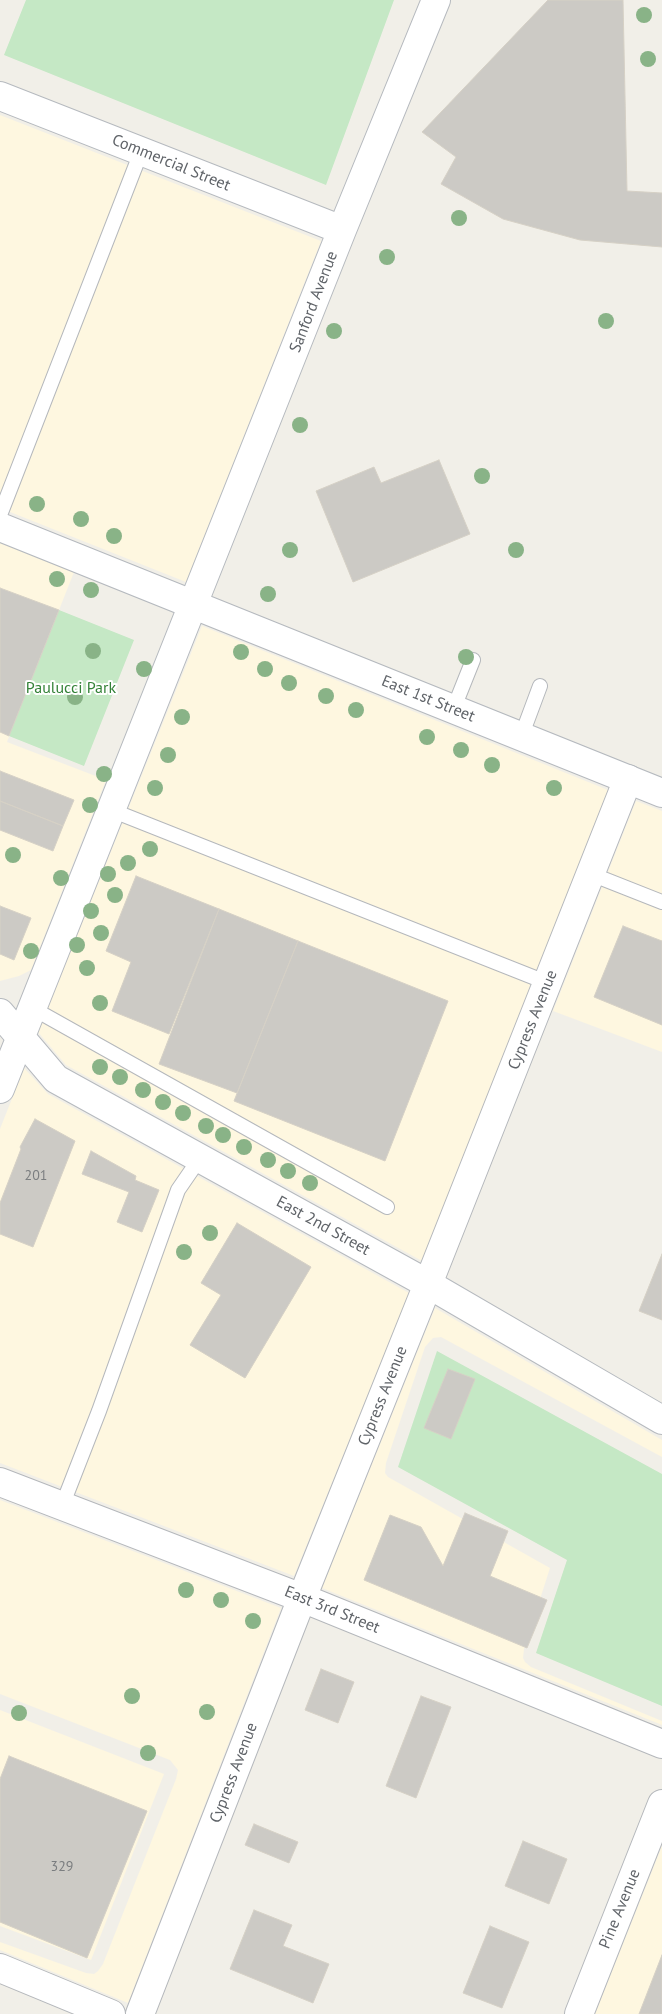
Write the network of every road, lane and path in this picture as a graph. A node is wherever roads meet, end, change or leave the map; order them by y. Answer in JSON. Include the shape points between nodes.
{"nodes":[{"id":1,"x":436,"y":0,"type":"edge"},
{"id":2,"x":0,"y":96,"type":"edge"},
{"id":3,"x":142,"y":152,"type":"junction"},
{"id":4,"x":342,"y":230,"type":"junction"},
{"id":5,"x":0,"y":515,"type":"edge"},
{"id":6,"x":0,"y":527,"type":"edge"},
{"id":7,"x":194,"y":604,"type":"junction"},
{"id":8,"x":473,"y":660,"type":"dead end"},
{"id":9,"x":540,"y":686,"type":"dead end"},
{"id":10,"x":453,"y":710,"type":"junction"},
{"id":11,"x":521,"y":737,"type":"junction"},
{"id":12,"x":628,"y":780,"type":"junction"},
{"id":13,"x":662,"y":793,"type":"edge"},
{"id":14,"x":111,"y":810,"type":"junction"},
{"id":15,"x":591,"y":874,"type":"junction"},
{"id":16,"x":662,"y":902,"type":"edge"},
{"id":17,"x":548,"y":983,"type":"junction"},
{"id":18,"x":32,"y":1008,"type":"junction"},
{"id":19,"x":0,"y":1013,"type":"edge"},
{"id":20,"x":20,"y":1037,"type":"junction"},
{"id":21,"x":0,"y":1089,"type":"edge"},
{"id":22,"x":200,"y":1158,"type":"junction"},
{"id":23,"x":387,"y":1207,"type":"dead end"},
{"id":24,"x":428,"y":1284,"type":"junction"},
{"id":25,"x":662,"y":1420,"type":"edge"},
{"id":26,"x":0,"y":1482,"type":"edge"},
{"id":27,"x":62,"y":1506,"type":"junction"},
{"id":28,"x":302,"y":1598,"type":"junction"},
{"id":29,"x":662,"y":1744,"type":"edge"},
{"id":30,"x":662,"y":1804,"type":"edge"},
{"id":31,"x":0,"y":1968,"type":"edge"},
{"id":32,"x":111,"y":2014,"type":"edge"},
{"id":33,"x":140,"y":2014,"type":"edge"},
{"id":34,"x":579,"y":2014,"type":"edge"}],
"edges":[{"from":1,"to":4,"type":"street","name":"Sanford Avenue"},
{"from":2,"to":3,"type":"street","name":"Commercial Street"},
{"from":3,"to":4,"type":"street","name":"Commercial Street"},
{"from":3,"to":5,"type":"lane"},
{"from":4,"to":7,"type":"street","name":"Sanford Avenue"},
{"from":6,"to":7,"type":"street","name":"East 1st Street"},
{"from":7,"to":10,"type":"street","name":"East 1st Street"},
{"from":7,"to":14,"type":"street","name":"Sanford Avenue"},
{"from":8,"to":10,"type":"lane"},
{"from":9,"to":11,"type":"lane"},
{"from":10,"to":11,"type":"street","name":"East 1st Street"},
{"from":11,"to":12,"type":"street","name":"East 1st Street"},
{"from":12,"to":13,"type":"street","name":"East 1st Street"},
{"from":12,"to":15,"type":"street","name":"Cypress Avenue"},
{"from":14,"to":17,"type":"lane"},
{"from":14,"to":18,"type":"street","name":"Sanford Avenue"},
{"from":15,"to":16,"type":"lane"},
{"from":15,"to":17,"type":"street","name":"Cypress Avenue"},
{"from":17,"to":24,"type":"street","name":"Cypress Avenue"},
{"from":18,"to":20,"type":"street","name":"Sanford Avenue"},
{"from":18,"to":23,"type":"lane"},
{"from":19,"to":20,"type":"street","name":"East 2nd Street"},
{"from":20,"to":21,"type":"street","name":"Sanford Avenue"},
{"from":20,"to":22,"type":"street","name":"East 2nd Street","via":[[56,1078]]},
{"from":22,"to":24,"type":"street","name":"East 2nd Street"},
{"from":22,"to":27,"type":"lane","via":[[178,1190]]},
{"from":24,"to":25,"type":"street","name":"East 2nd Street"},
{"from":24,"to":28,"type":"street","name":"Cypress Avenue"},
{"from":26,"to":27,"type":"street","name":"East 3rd Street"},
{"from":27,"to":28,"type":"street","name":"East 3rd Street"},
{"from":28,"to":29,"type":"street","name":"East 3rd Street"},
{"from":28,"to":33,"type":"street","name":"Cypress Avenue"},
{"from":30,"to":34,"type":"street","name":"Pine Avenue"},
{"from":31,"to":32,"type":"street"}]}
